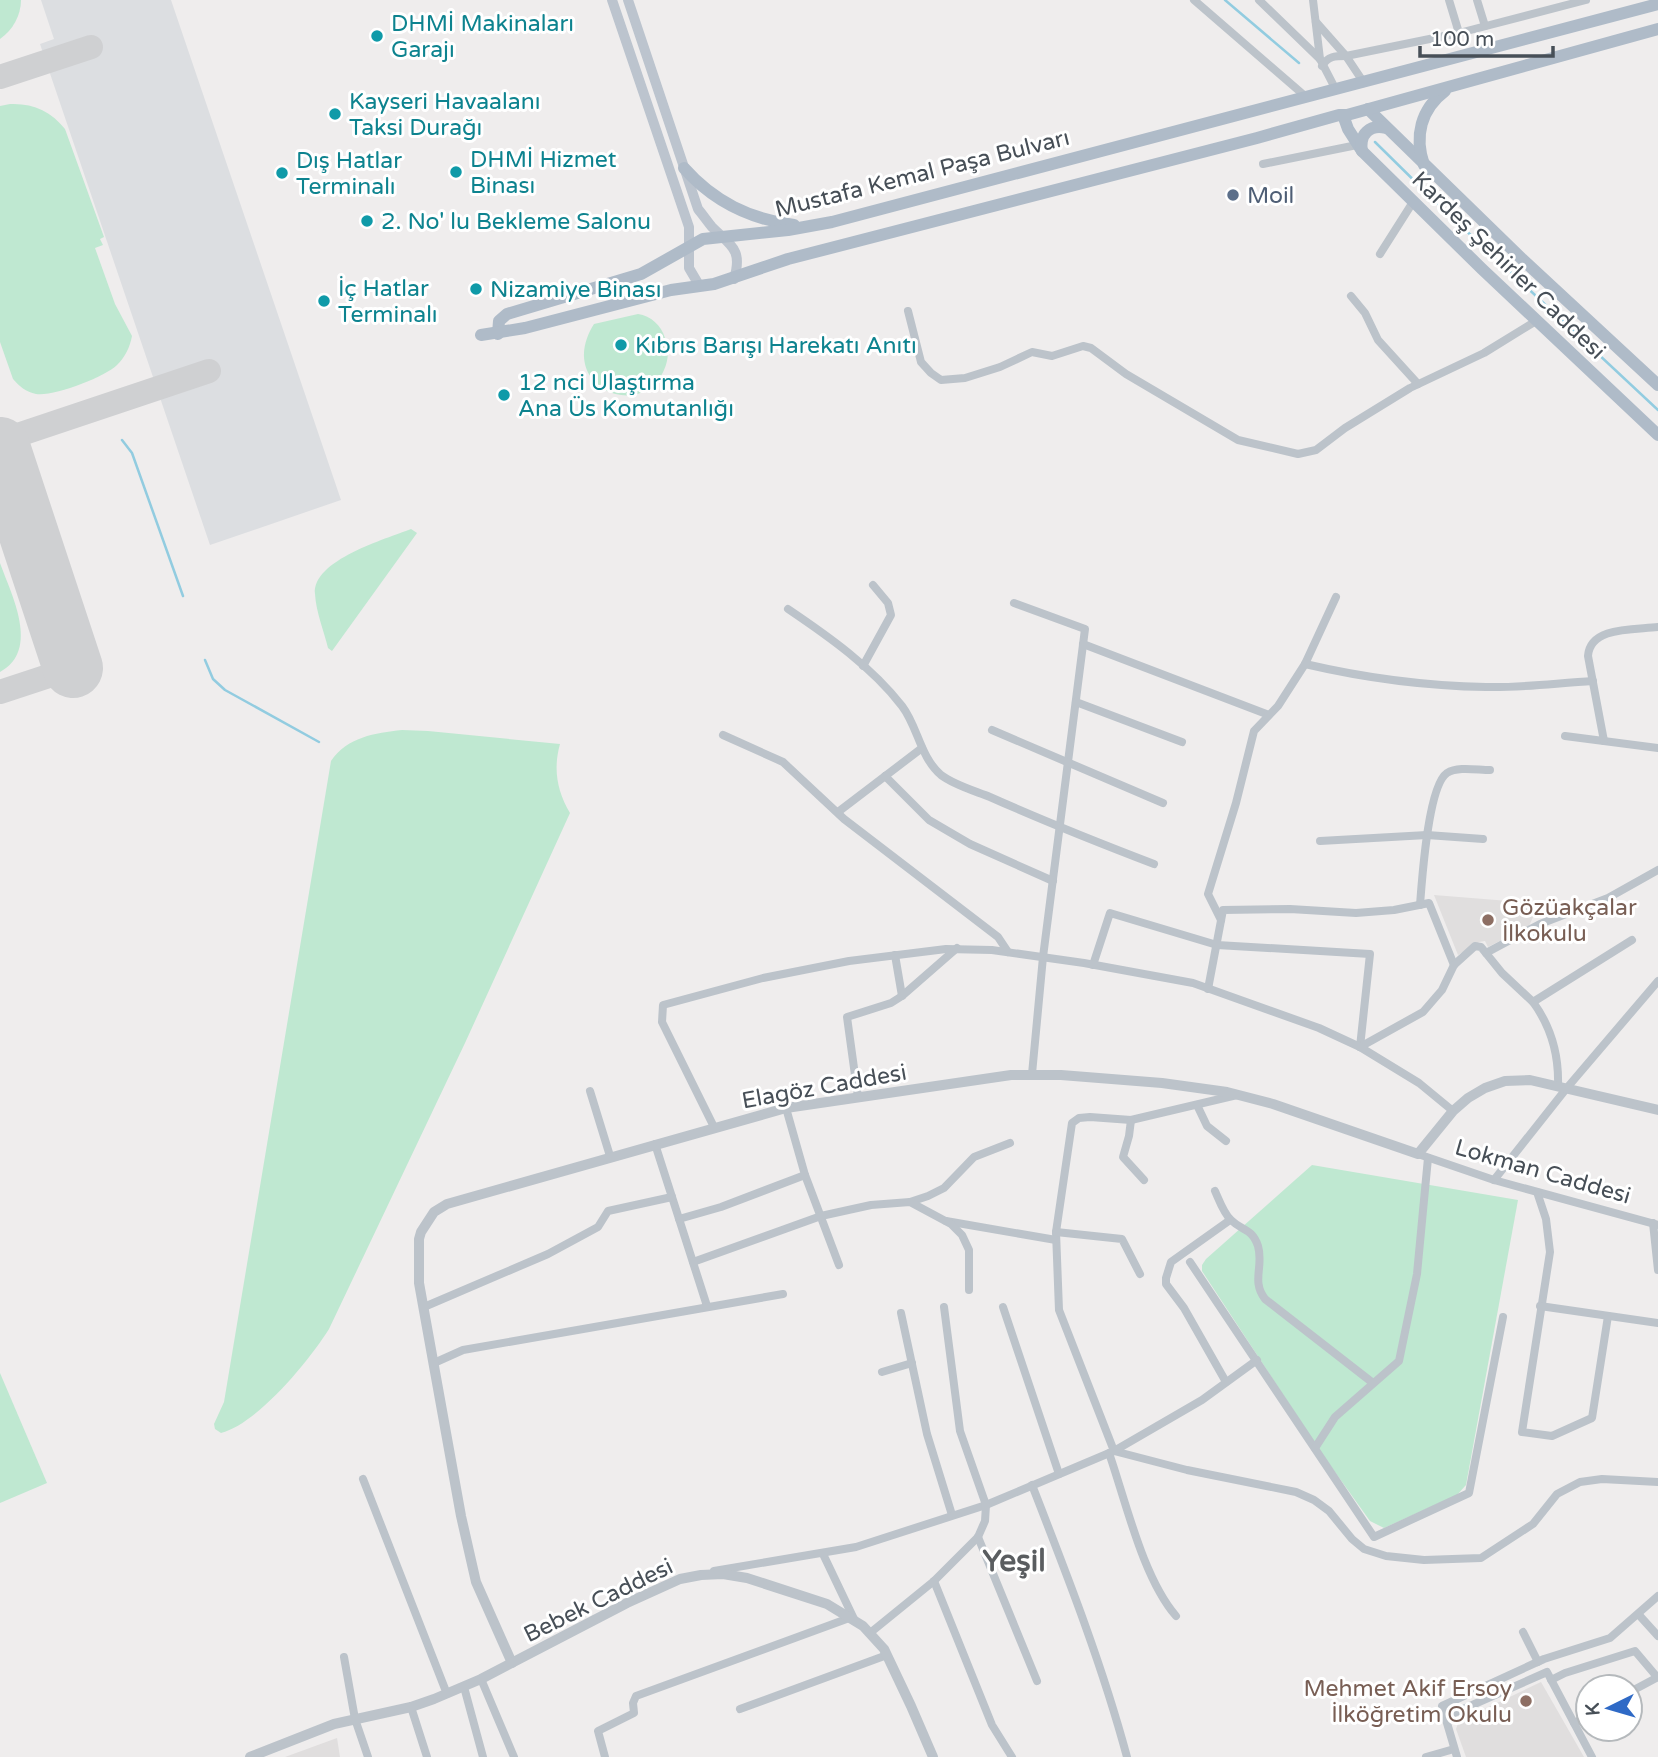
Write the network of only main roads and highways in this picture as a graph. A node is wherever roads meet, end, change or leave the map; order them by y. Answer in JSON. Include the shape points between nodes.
{"nodes":[{"id":1,"x":612,"y":0,"type":"edge"},
{"id":2,"x":628,"y":0,"type":"edge"},
{"id":3,"x":1658,"y":2,"type":"edge"},
{"id":4,"x":1658,"y":29,"type":"edge"},
{"id":5,"x":1361,"y":83,"type":"junction"},
{"id":6,"x":1448,"y":88,"type":"junction"},
{"id":7,"x":1336,"y":90,"type":"junction"},
{"id":8,"x":1369,"y":109,"type":"junction"},
{"id":9,"x":1341,"y":115,"type":"junction"},
{"id":10,"x":1386,"y":128,"type":"junction"},
{"id":11,"x":1360,"y":148,"type":"junction"},
{"id":12,"x":1424,"y":165,"type":"junction"},
{"id":13,"x":684,"y":168,"type":"junction"},
{"id":14,"x":808,"y":226,"type":"junction"},
{"id":15,"x":726,"y":237,"type":"junction"},
{"id":16,"x":690,"y":248,"type":"junction"},
{"id":17,"x":734,"y":279,"type":"junction"},
{"id":18,"x":699,"y":285,"type":"junction"},
{"id":19,"x":498,"y":334,"type":"junction"},
{"id":20,"x":481,"y":335,"type":"dead end"},
{"id":21,"x":1658,"y":386,"type":"edge"},
{"id":22,"x":1658,"y":435,"type":"edge"}],
"edges":[{"from":1,"to":16,"type":"main road","via":[[689,227]]},
{"from":2,"to":13,"type":"main road"},
{"from":3,"to":5,"type":"main road"},
{"from":4,"to":6,"type":"main road"},
{"from":5,"to":7,"type":"main road"},
{"from":5,"to":8,"type":"main road","via":[[1372,93]]},
{"from":6,"to":8,"type":"main road"},
{"from":6,"to":12,"type":"main road","via":[[1431,104],[1421,124]]},
{"from":7,"to":9,"type":"main road","via":[[1330,103]]},
{"from":7,"to":14,"type":"main road","name":"Mustafa Kemal Paşa Bulvarı"},
{"from":8,"to":9,"type":"main road"},
{"from":8,"to":10,"type":"main road","name":"Kardeş Şehirler Caddesi"},
{"from":9,"to":11,"type":"main road","name":"Kardeş Şehirler Caddesi"},
{"from":9,"to":17,"type":"main road","via":[[788,259]]},
{"from":10,"to":11,"type":"main road","via":[[1366,132]]},
{"from":10,"to":12,"type":"main road","name":"Kardeş Şehirler Caddesi"},
{"from":11,"to":22,"type":"main road","name":"Kardeş Şehirler Caddesi"},
{"from":12,"to":21,"type":"main road","name":"Kardeş Şehirler Caddesi"},
{"from":13,"to":14,"type":"main road","via":[[702,188],[728,205],[774,222]]},
{"from":13,"to":15,"type":"main road","via":[[698,209]]},
{"from":14,"to":15,"type":"main road","name":"Mustafa Kemal Paşa Bulvarı"},
{"from":15,"to":16,"type":"main road","name":"Mustafa Kemal Paşa Bulvarı","via":[[704,239]]},
{"from":15,"to":17,"type":"main road","via":[[736,255]]},
{"from":16,"to":18,"type":"main road","via":[[689,268]]},
{"from":16,"to":19,"type":"main road","name":"Mustafa Kemal Paşa Bulvarı","via":[[641,274],[507,314],[499,321]]},
{"from":17,"to":18,"type":"main road"},
{"from":18,"to":19,"type":"main road"},
{"from":19,"to":20,"type":"main road"}]}
